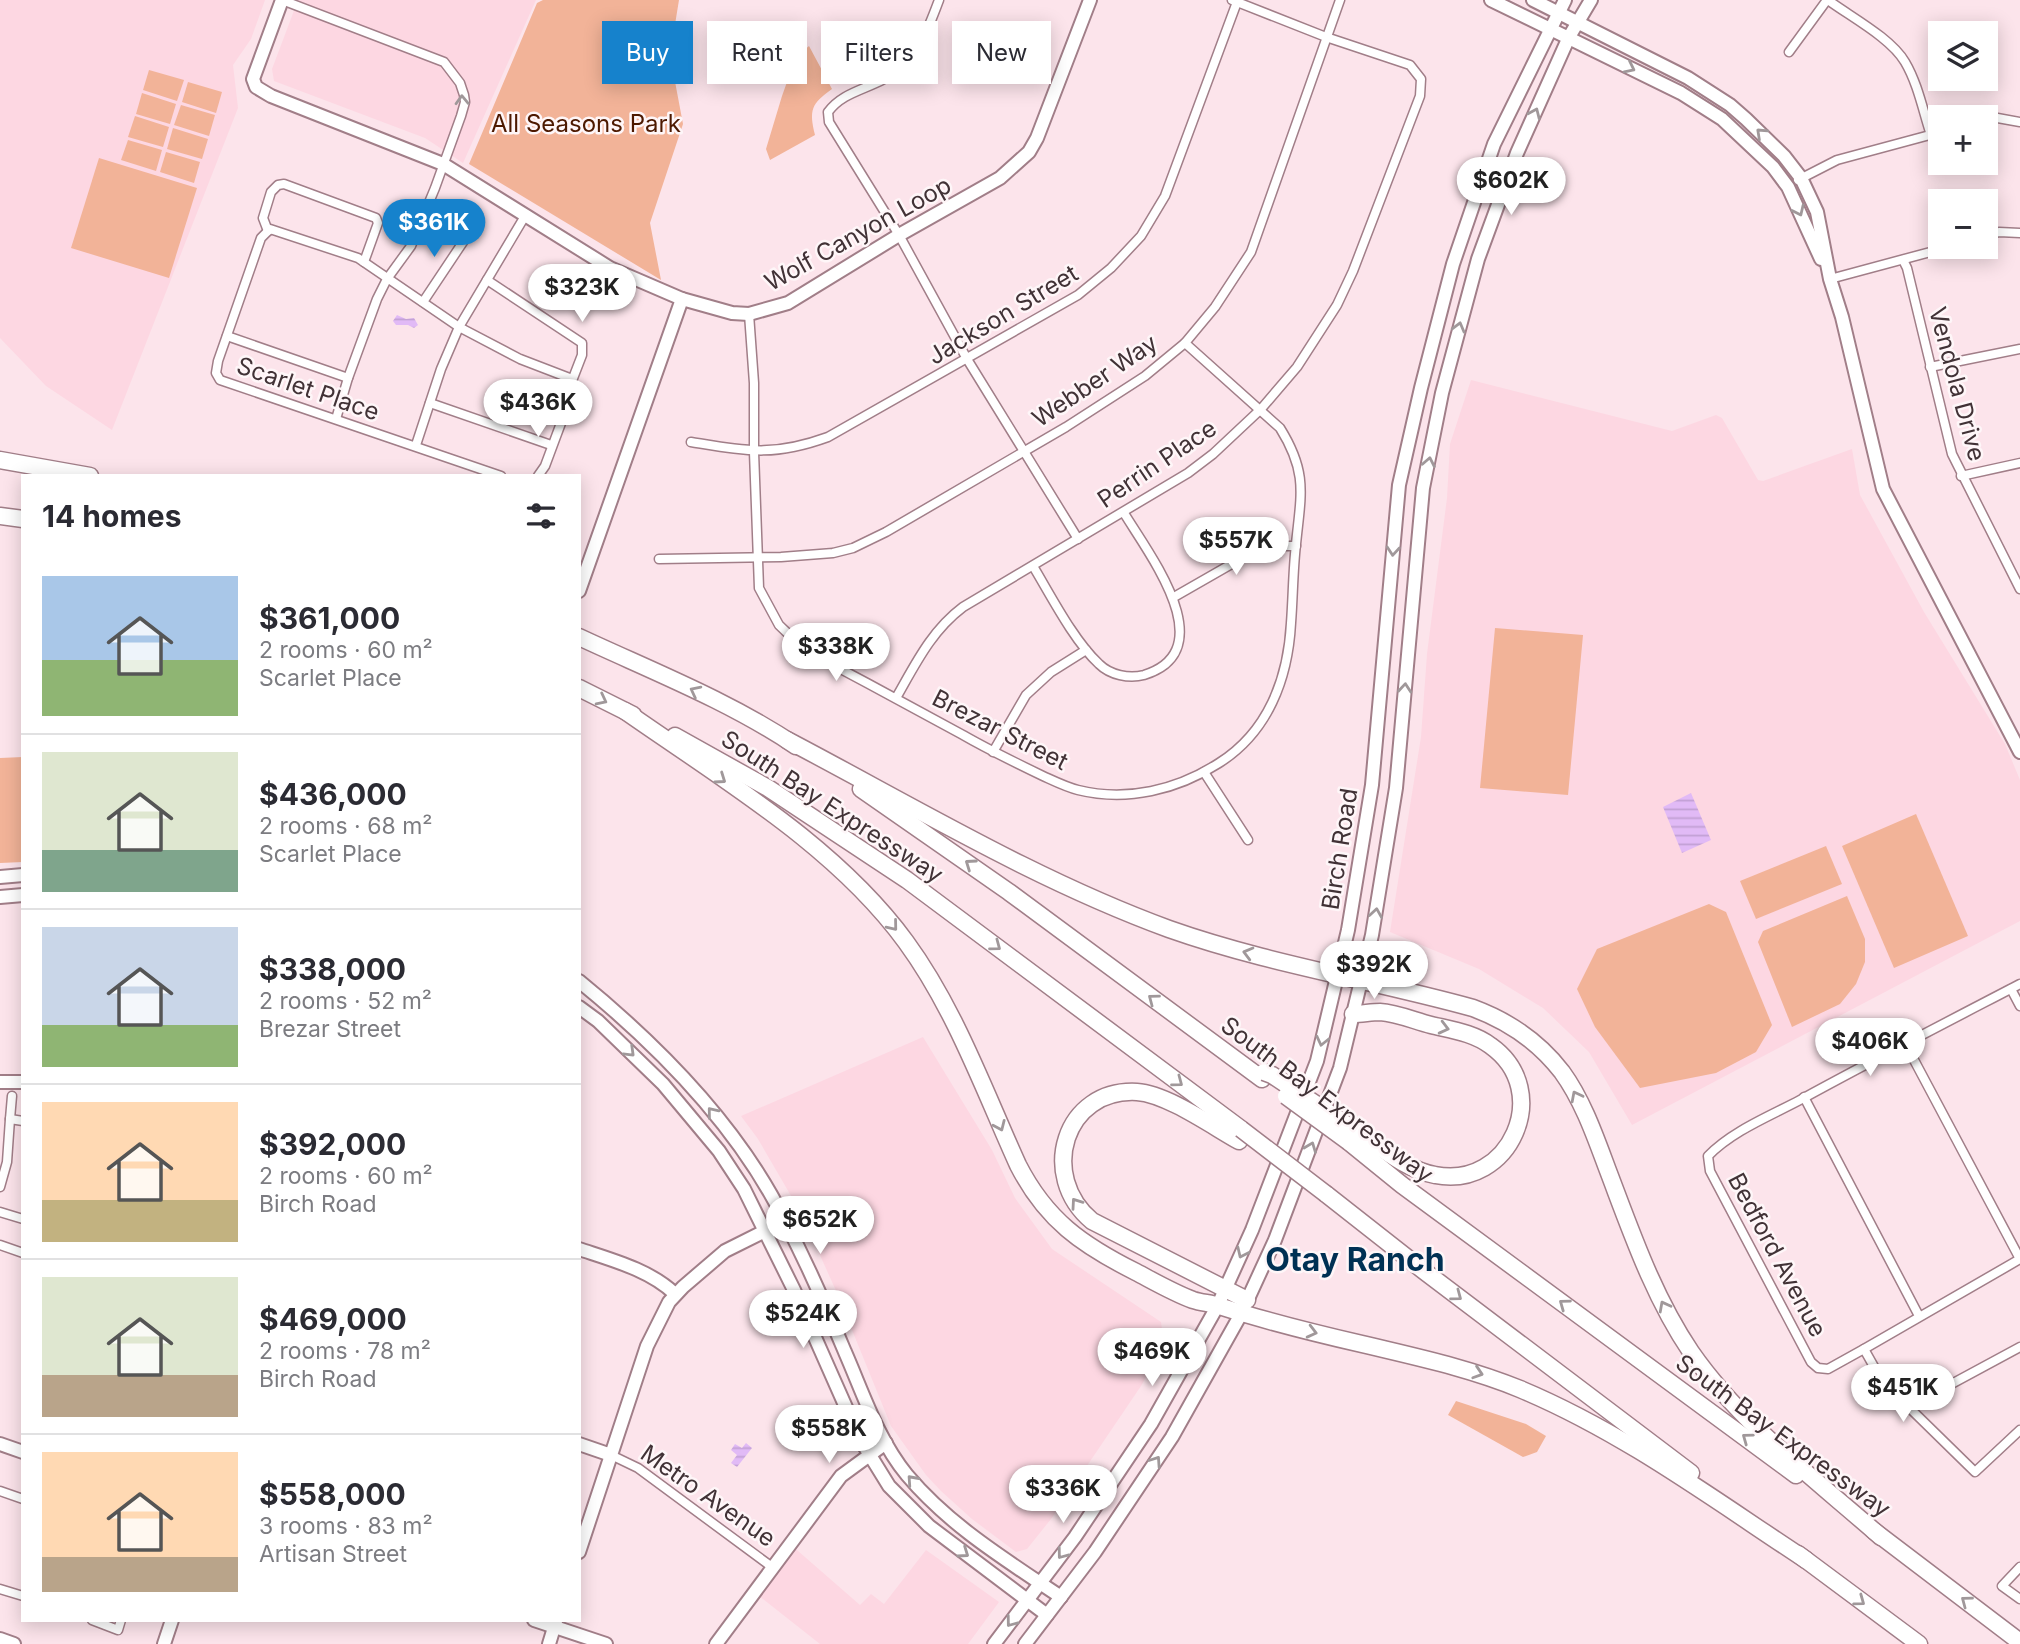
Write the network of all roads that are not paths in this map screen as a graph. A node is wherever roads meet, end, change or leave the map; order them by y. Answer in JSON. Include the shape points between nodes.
{"nodes":[{"id":1,"x":282,"y":0,"type":"edge"},
{"id":2,"x":939,"y":0,"type":"edge"},
{"id":3,"x":1090,"y":0,"type":"edge"},
{"id":4,"x":1339,"y":0,"type":"edge"},
{"id":5,"x":1491,"y":0,"type":"edge"},
{"id":6,"x":1533,"y":0,"type":"edge"},
{"id":7,"x":1565,"y":0,"type":"edge"},
{"id":8,"x":1591,"y":0,"type":"edge"},
{"id":9,"x":1827,"y":0,"type":"edge"},
{"id":10,"x":1234,"y":1,"type":"edge"},
{"id":11,"x":1558,"y":13,"type":"junction"},
{"id":12,"x":1577,"y":22,"type":"junction"},
{"id":13,"x":1550,"y":27,"type":"junction"},
{"id":14,"x":1326,"y":37,"type":"junction"},
{"id":15,"x":1569,"y":37,"type":"junction"},
{"id":16,"x":1789,"y":52,"type":"dead end"},
{"id":17,"x":1998,"y":118,"type":"edge"},
{"id":18,"x":2020,"y":122,"type":"edge"},
{"id":19,"x":1928,"y":125,"type":"edge"},
{"id":20,"x":1928,"y":136,"type":"edge"},
{"id":21,"x":443,"y":164,"type":"junction"},
{"id":22,"x":1801,"y":178,"type":"junction"},
{"id":23,"x":1788,"y":187,"type":"junction"},
{"id":24,"x":525,"y":216,"type":"junction"},
{"id":25,"x":268,"y":231,"type":"junction"},
{"id":26,"x":1998,"y":232,"type":"edge"},
{"id":27,"x":469,"y":233,"type":"dead end"},
{"id":28,"x":2020,"y":233,"type":"edge"},
{"id":29,"x":899,"y":235,"type":"junction"},
{"id":30,"x":1928,"y":253,"type":"edge"},
{"id":31,"x":1903,"y":260,"type":"junction"},
{"id":32,"x":364,"y":262,"type":"junction"},
{"id":33,"x":387,"y":279,"type":"junction"},
{"id":34,"x":1830,"y":279,"type":"junction"},
{"id":35,"x":487,"y":280,"type":"junction"},
{"id":36,"x":682,"y":299,"type":"junction"},
{"id":37,"x":423,"y":302,"type":"junction"},
{"id":38,"x":749,"y":314,"type":"junction"},
{"id":39,"x":459,"y":327,"type":"junction"},
{"id":40,"x":227,"y":335,"type":"junction"},
{"id":41,"x":1185,"y":343,"type":"junction"},
{"id":42,"x":2020,"y":349,"type":"edge"},
{"id":43,"x":967,"y":359,"type":"junction"},
{"id":44,"x":1930,"y":367,"type":"junction"},
{"id":45,"x":348,"y":378,"type":"junction"},
{"id":46,"x":572,"y":379,"type":"junction"},
{"id":47,"x":430,"y":403,"type":"junction"},
{"id":48,"x":1261,"y":410,"type":"junction"},
{"id":49,"x":336,"y":419,"type":"junction"},
{"id":50,"x":691,"y":442,"type":"dead end"},
{"id":51,"x":416,"y":445,"type":"junction"},
{"id":52,"x":551,"y":445,"type":"junction"},
{"id":53,"x":1022,"y":451,"type":"junction"},
{"id":54,"x":754,"y":452,"type":"junction"},
{"id":55,"x":0,"y":460,"type":"edge"},
{"id":56,"x":2020,"y":463,"type":"edge"},
{"id":57,"x":79,"y":474,"type":"edge"},
{"id":58,"x":496,"y":474,"type":"edge"},
{"id":59,"x":539,"y":474,"type":"edge"},
{"id":60,"x":1961,"y":476,"type":"junction"},
{"id":61,"x":1124,"y":513,"type":"junction"},
{"id":62,"x":0,"y":516,"type":"edge"},
{"id":63,"x":21,"y":519,"type":"edge"},
{"id":64,"x":1077,"y":539,"type":"junction"},
{"id":65,"x":1296,"y":546,"type":"junction"},
{"id":66,"x":757,"y":558,"type":"junction"},
{"id":67,"x":659,"y":559,"type":"dead end"},
{"id":68,"x":1033,"y":566,"type":"junction"},
{"id":69,"x":581,"y":585,"type":"edge"},
{"id":70,"x":2020,"y":589,"type":"edge"},
{"id":71,"x":1174,"y":597,"type":"junction"},
{"id":72,"x":587,"y":641,"type":"edge"},
{"id":73,"x":1086,"y":650,"type":"junction"},
{"id":74,"x":581,"y":689,"type":"edge"},
{"id":75,"x":896,"y":698,"type":"junction"},
{"id":76,"x":625,"y":711,"type":"junction"},
{"id":77,"x":788,"y":740,"type":"junction"},
{"id":78,"x":993,"y":752,"type":"junction"},
{"id":79,"x":2020,"y":752,"type":"edge"},
{"id":80,"x":1205,"y":772,"type":"junction"},
{"id":81,"x":1248,"y":840,"type":"dead end"},
{"id":82,"x":21,"y":875,"type":"edge"},
{"id":83,"x":0,"y":877,"type":"edge"},
{"id":84,"x":21,"y":895,"type":"edge"},
{"id":85,"x":0,"y":897,"type":"edge"},
{"id":86,"x":1338,"y":974,"type":"junction"},
{"id":87,"x":1362,"y":980,"type":"junction"},
{"id":88,"x":581,"y":983,"type":"edge"},
{"id":89,"x":2020,"y":984,"type":"edge"},
{"id":90,"x":2011,"y":989,"type":"junction"},
{"id":91,"x":2020,"y":1006,"type":"edge"},
{"id":92,"x":581,"y":1009,"type":"edge"},
{"id":93,"x":616,"y":1012,"type":"junction"},
{"id":94,"x":1353,"y":1014,"type":"junction"},
{"id":95,"x":604,"y":1026,"type":"junction"},
{"id":96,"x":1906,"y":1044,"type":"junction"},
{"id":97,"x":0,"y":1082,"type":"edge"},
{"id":98,"x":21,"y":1082,"type":"edge"},
{"id":99,"x":12,"y":1096,"type":"dead end"},
{"id":100,"x":1804,"y":1097,"type":"junction"},
{"id":101,"x":10,"y":1119,"type":"junction"},
{"id":102,"x":21,"y":1121,"type":"edge"},
{"id":103,"x":1240,"y":1135,"type":"junction"},
{"id":104,"x":1353,"y":1137,"type":"junction"},
{"id":105,"x":3,"y":1161,"type":"edge"},
{"id":106,"x":0,"y":1187,"type":"edge"},
{"id":107,"x":0,"y":1212,"type":"edge"},
{"id":108,"x":21,"y":1218,"type":"edge"},
{"id":109,"x":785,"y":1221,"type":"junction"},
{"id":110,"x":765,"y":1230,"type":"junction"},
{"id":111,"x":0,"y":1245,"type":"edge"},
{"id":112,"x":581,"y":1250,"type":"edge"},
{"id":113,"x":21,"y":1252,"type":"edge"},
{"id":114,"x":2020,"y":1259,"type":"edge"},
{"id":115,"x":1225,"y":1290,"type":"junction"},
{"id":116,"x":675,"y":1294,"type":"junction"},
{"id":117,"x":1218,"y":1306,"type":"junction"},
{"id":118,"x":1244,"y":1307,"type":"junction"},
{"id":119,"x":1919,"y":1317,"type":"junction"},
{"id":120,"x":2020,"y":1347,"type":"edge"},
{"id":121,"x":1864,"y":1349,"type":"junction"},
{"id":122,"x":1907,"y":1408,"type":"junction"},
{"id":123,"x":2020,"y":1430,"type":"edge"},
{"id":124,"x":886,"y":1443,"type":"junction"},
{"id":125,"x":0,"y":1444,"type":"edge"},
{"id":126,"x":581,"y":1445,"type":"edge"},
{"id":127,"x":21,"y":1451,"type":"edge"},
{"id":128,"x":611,"y":1455,"type":"junction"},
{"id":129,"x":869,"y":1455,"type":"junction"},
{"id":130,"x":0,"y":1491,"type":"edge"},
{"id":131,"x":21,"y":1498,"type":"edge"},
{"id":132,"x":1881,"y":1537,"type":"junction"},
{"id":133,"x":581,"y":1546,"type":"edge"},
{"id":134,"x":1806,"y":1560,"type":"junction"},
{"id":135,"x":772,"y":1567,"type":"junction"},
{"id":136,"x":2020,"y":1567,"type":"edge"},
{"id":137,"x":1040,"y":1583,"type":"junction"},
{"id":138,"x":0,"y":1589,"type":"edge"},
{"id":139,"x":21,"y":1596,"type":"edge"},
{"id":140,"x":1060,"y":1597,"type":"junction"},
{"id":141,"x":2020,"y":1599,"type":"edge"},
{"id":142,"x":1027,"y":1600,"type":"junction"},
{"id":143,"x":1047,"y":1615,"type":"junction"},
{"id":144,"x":97,"y":1622,"type":"edge"},
{"id":145,"x":120,"y":1622,"type":"edge"},
{"id":146,"x":171,"y":1622,"type":"edge"},
{"id":147,"x":555,"y":1624,"type":"edge"},
{"id":148,"x":0,"y":1639,"type":"edge"},
{"id":149,"x":2020,"y":1642,"type":"edge"},
{"id":150,"x":14,"y":1644,"type":"edge"},
{"id":151,"x":164,"y":1644,"type":"edge"},
{"id":152,"x":549,"y":1644,"type":"edge"},
{"id":153,"x":606,"y":1644,"type":"edge"},
{"id":154,"x":716,"y":1644,"type":"edge"},
{"id":155,"x":994,"y":1644,"type":"edge"},
{"id":156,"x":1025,"y":1644,"type":"edge"},
{"id":157,"x":1919,"y":1644,"type":"edge"}],
"edges":[{"from":21,"to":1,"type":"street","one_way":true,"via":[[465,102],[460,83],[444,62]]},
{"from":1,"to":21,"type":"street","name":"Wolf Canyon Loop","via":[[256,68],[256,87]]},
{"from":2,"to":29,"type":"street","via":[[924,40],[909,61],[836,101],[828,112]]},
{"from":3,"to":29,"type":"street","name":"Wolf Canyon Loop","via":[[1044,126],[1029,152],[1000,178]]},
{"from":4,"to":14,"type":"street","name":"Webber Way"},
{"from":5,"to":13,"type":"street"},
{"from":6,"to":11,"type":"street"},
{"from":7,"to":11,"type":"street","name":"Birch Road"},
{"from":8,"to":12,"type":"street","name":"Birch Road"},
{"from":9,"to":16,"type":"street"},
{"from":9,"to":19,"type":"street","via":[[1887,42],[1904,60]]},
{"from":10,"to":14,"type":"street"},
{"from":10,"to":43,"type":"street","name":"Jackson Street","via":[[1165,196],[1141,236],[1089,288]]},
{"from":11,"to":12,"type":"street"},
{"from":11,"to":13,"type":"street","name":"Birch Road"},
{"from":12,"to":15,"type":"street","name":"Birch Road"},
{"from":22,"to":12,"type":"street","one_way":true,"via":[[1730,105],[1688,78]]},
{"from":13,"to":15,"type":"street"},
{"from":13,"to":86,"type":"street","name":"Birch Road","one_way":true,"via":[[1494,144],[1453,264],[1399,485],[1372,785]]},
{"from":14,"to":41,"type":"street","name":"Webber Way","via":[[1251,252]]},
{"from":14,"to":48,"type":"street","name":"Perrin Place","via":[[1410,65],[1421,79],[1420,96],[1337,305],[1297,367]]},
{"from":15,"to":23,"type":"street","one_way":true,"via":[[1681,93],[1722,120]]},
{"from":87,"to":15,"type":"street","name":"Birch Road","one_way":true,"via":[[1396,788],[1423,488],[1442,393],[1478,259],[1517,153]]},
{"from":17,"to":18,"type":"street"},
{"from":20,"to":22,"type":"street","via":[[1837,160]]},
{"from":21,"to":24,"type":"street","name":"Wolf Canyon Loop"},
{"from":21,"to":33,"type":"street","via":[[411,246]]},
{"from":22,"to":23,"type":"street"},
{"from":22,"to":34,"type":"street","via":[[1817,212]]},
{"from":23,"to":34,"type":"street","one_way":true},
{"from":24,"to":35,"type":"street"},
{"from":24,"to":36,"type":"street","name":"Wolf Canyon Loop","via":[[610,268]]},
{"from":25,"to":32,"type":"street"},
{"from":25,"to":32,"type":"street","via":[[263,218],[271,192],[284,184],[376,218]]},
{"from":25,"to":40,"type":"street","name":"Scarlet Place","via":[[261,238]]},
{"from":26,"to":28,"type":"street"},
{"from":27,"to":37,"type":"street"},
{"from":29,"to":38,"type":"street","name":"Wolf Canyon Loop","via":[[788,303]]},
{"from":29,"to":43,"type":"street"},
{"from":30,"to":31,"type":"street"},
{"from":31,"to":34,"type":"street"},
{"from":31,"to":44,"type":"street","name":"Vendola Drive"},
{"from":32,"to":33,"type":"street"},
{"from":33,"to":37,"type":"street"},
{"from":33,"to":45,"type":"street"},
{"from":34,"to":79,"type":"street","via":[[1883,489]]},
{"from":35,"to":39,"type":"street"},
{"from":35,"to":46,"type":"street","via":[[582,343]]},
{"from":36,"to":38,"type":"street","name":"Wolf Canyon Loop"},
{"from":36,"to":69,"type":"street"},
{"from":37,"to":39,"type":"street"},
{"from":38,"to":54,"type":"street","name":"Brezar Street"},
{"from":39,"to":46,"type":"street","via":[[520,359]]},
{"from":39,"to":47,"type":"street"},
{"from":40,"to":45,"type":"street"},
{"from":40,"to":49,"type":"street","name":"Scarlet Place","via":[[216,373],[220,380]]},
{"from":41,"to":48,"type":"street","name":"Brezar Street"},
{"from":41,"to":53,"type":"street","name":"Webber Way","via":[[1124,391]]},
{"from":42,"to":44,"type":"street"},
{"from":43,"to":53,"type":"street"},
{"from":43,"to":54,"type":"street","name":"Jackson Street","via":[[828,438],[790,449]]},
{"from":44,"to":60,"type":"street","name":"Vendola Drive"},
{"from":45,"to":49,"type":"street"},
{"from":46,"to":52,"type":"street"},
{"from":47,"to":51,"type":"street"},
{"from":47,"to":52,"type":"street"},
{"from":48,"to":61,"type":"street","name":"Perrin Place","via":[[1210,457]]},
{"from":48,"to":65,"type":"street","name":"Brezar Street","via":[[1280,428],[1298,465],[1302,504]]},
{"from":49,"to":51,"type":"street","name":"Scarlet Place"},
{"from":50,"to":54,"type":"street","name":"Jackson Street"},
{"from":51,"to":58,"type":"street","name":"Scarlet Place"},
{"from":52,"to":59,"type":"street"},
{"from":53,"to":64,"type":"street"},
{"from":53,"to":66,"type":"street","name":"Webber Way","via":[[853,548]]},
{"from":54,"to":66,"type":"street","name":"Brezar Street"},
{"from":55,"to":57,"type":"highway"},
{"from":56,"to":60,"type":"street"},
{"from":60,"to":70,"type":"street","name":"Vendola Drive"},
{"from":61,"to":64,"type":"street","name":"Perrin Place"},
{"from":61,"to":71,"type":"street"},
{"from":62,"to":63,"type":"highway"},
{"from":64,"to":68,"type":"street","name":"Perrin Place"},
{"from":65,"to":71,"type":"street","via":[[1263,546]]},
{"from":65,"to":80,"type":"street","name":"Brezar Street","via":[[1290,648],[1281,685],[1244,744]]},
{"from":66,"to":67,"type":"street","name":"Webber Way"},
{"from":66,"to":75,"type":"street","name":"Brezar Street","via":[[759,588],[779,625],[805,650]]},
{"from":68,"to":73,"type":"street"},
{"from":68,"to":75,"type":"street","name":"Perrin Place","via":[[948,618],[929,640]]},
{"from":71,"to":73,"type":"street","via":[[1181,636],[1172,656],[1161,666],[1143,675],[1112,673]]},
{"from":77,"to":72,"type":"highway","name":"South Bay Expressway","one_way":true},
{"from":73,"to":78,"type":"street","via":[[1051,671],[1026,695]]},
{"from":74,"to":76,"type":"highway","name":"South Bay Expressway","one_way":true},
{"from":75,"to":78,"type":"street","name":"Brezar Street"},
{"from":76,"to":103,"type":"highway","name":"South Bay Expressway","one_way":true,"via":[[740,771],[872,856]]},
{"from":76,"to":117,"type":"highway","one_way":true,"via":[[781,822],[846,876],[893,924],[942,999],[1024,1177],[1058,1222],[1109,1259],[1181,1295]]},
{"from":86,"to":77,"type":"highway","one_way":true,"via":[[1233,949],[1110,906],[1024,866]]},
{"from":104,"to":77,"type":"highway","name":"South Bay Expressway","one_way":true,"bridge":true,"via":[[1272,1074],[1263,1075],[1245,1066],[1009,892]]},
{"from":78,"to":80,"type":"street","name":"Brezar Street","via":[[1073,789],[1116,794],[1158,790]]},
{"from":80,"to":81,"type":"street"},
{"from":82,"to":83,"type":"street"},
{"from":84,"to":85,"type":"street"},
{"from":86,"to":87,"type":"highway"},
{"from":86,"to":115,"type":"street","name":"Birch Road","one_way":true,"via":[[1317,1061]]},
{"from":87,"to":94,"type":"street","name":"Birch Road"},
{"from":132,"to":87,"type":"highway","one_way":true,"via":[[1744,1415],[1692,1352],[1651,1280],[1576,1094],[1545,1052],[1515,1028],[1484,1012]]},
{"from":88,"to":93,"type":"street"},
{"from":89,"to":90,"type":"street"},
{"from":90,"to":91,"type":"street"},
{"from":90,"to":96,"type":"street"},
{"from":92,"to":95,"type":"street"},
{"from":93,"to":95,"type":"street"},
{"from":109,"to":93,"type":"street","one_way":true,"via":[[747,1157],[703,1100]]},
{"from":94,"to":104,"type":"highway","one_way":true,"via":[[1381,1012],[1480,1039],[1510,1065],[1522,1104],[1517,1129],[1504,1152],[1484,1168],[1460,1176],[1417,1170]]},
{"from":118,"to":94,"type":"street","name":"Birch Road","one_way":true,"via":[[1275,1240],[1340,1069]]},
{"from":95,"to":110,"type":"street","one_way":true,"via":[[663,1084],[712,1142]]},
{"from":96,"to":100,"type":"street"},
{"from":96,"to":114,"type":"street"},
{"from":97,"to":98,"type":"street"},
{"from":99,"to":101,"type":"street"},
{"from":100,"to":119,"type":"street"},
{"from":100,"to":121,"type":"street","name":"Bedford Avenue","via":[[1717,1146],[1708,1156],[1710,1171],[1811,1362],[1828,1369]]},
{"from":101,"to":102,"type":"street"},
{"from":101,"to":105,"type":"street"},
{"from":115,"to":103,"type":"highway","one_way":true,"via":[[1092,1221],[1067,1188],[1062,1156],[1069,1132],[1083,1112],[1103,1099],[1127,1092],[1161,1098]]},
{"from":103,"to":134,"type":"highway","name":"South Bay Expressway","one_way":true,"bridge":true,"via":[[1322,1191]]},
{"from":132,"to":104,"type":"highway","name":"South Bay Expressway","one_way":true,"via":[[1402,1185]]},
{"from":105,"to":106,"type":"street"},
{"from":107,"to":108,"type":"street"},
{"from":109,"to":110,"type":"street"},
{"from":109,"to":124,"type":"street"},
{"from":110,"to":116,"type":"street","via":[[724,1251]]},
{"from":110,"to":129,"type":"street"},
{"from":111,"to":113,"type":"street"},
{"from":112,"to":116,"type":"street","via":[[627,1266]]},
{"from":114,"to":119,"type":"street"},
{"from":115,"to":117,"type":"street","name":"Birch Road"},
{"from":115,"to":118,"type":"highway"},
{"from":116,"to":128,"type":"street","via":[[647,1346]]},
{"from":117,"to":118,"type":"highway"},
{"from":117,"to":137,"type":"street","name":"Birch Road","one_way":true,"via":[[1151,1424]]},
{"from":118,"to":134,"type":"highway","one_way":true,"via":[[1429,1359],[1529,1393],[1624,1441]]},
{"from":140,"to":118,"type":"street","name":"Birch Road","one_way":true,"via":[[1172,1437]]},
{"from":119,"to":121,"type":"street"},
{"from":120,"to":122,"type":"street"},
{"from":121,"to":122,"type":"street","via":[[1882,1381]]},
{"from":122,"to":123,"type":"street","via":[[1975,1472]]},
{"from":124,"to":129,"type":"street"},
{"from":137,"to":124,"type":"street","one_way":true,"via":[[945,1514],[907,1475]]},
{"from":125,"to":127,"type":"street"},
{"from":126,"to":128,"type":"street","name":"Metro Avenue"},
{"from":128,"to":133,"type":"street"},
{"from":128,"to":135,"type":"street","name":"Metro Avenue","via":[[638,1468]]},
{"from":129,"to":135,"type":"street","via":[[841,1476]]},
{"from":129,"to":142,"type":"street","one_way":true,"via":[[889,1486],[929,1526]]},
{"from":130,"to":131,"type":"street"},
{"from":149,"to":132,"type":"highway","name":"South Bay Expressway","one_way":true},
{"from":134,"to":157,"type":"highway","name":"South Bay Expressway","one_way":true},
{"from":135,"to":154,"type":"street"},
{"from":136,"to":141,"type":"street","via":[[2002,1586]]},
{"from":137,"to":140,"type":"street"},
{"from":137,"to":142,"type":"street","name":"Birch Road"},
{"from":138,"to":139,"type":"street"},
{"from":140,"to":143,"type":"street","name":"Birch Road"},
{"from":142,"to":143,"type":"street"},
{"from":142,"to":155,"type":"street","name":"Birch Road","one_way":true},
{"from":143,"to":156,"type":"street","name":"Birch Road"},
{"from":144,"to":145,"type":"street","via":[[118,1630]]},
{"from":146,"to":151,"type":"street"},
{"from":147,"to":152,"type":"street"},
{"from":147,"to":153,"type":"street"},
{"from":148,"to":150,"type":"street"}]}
